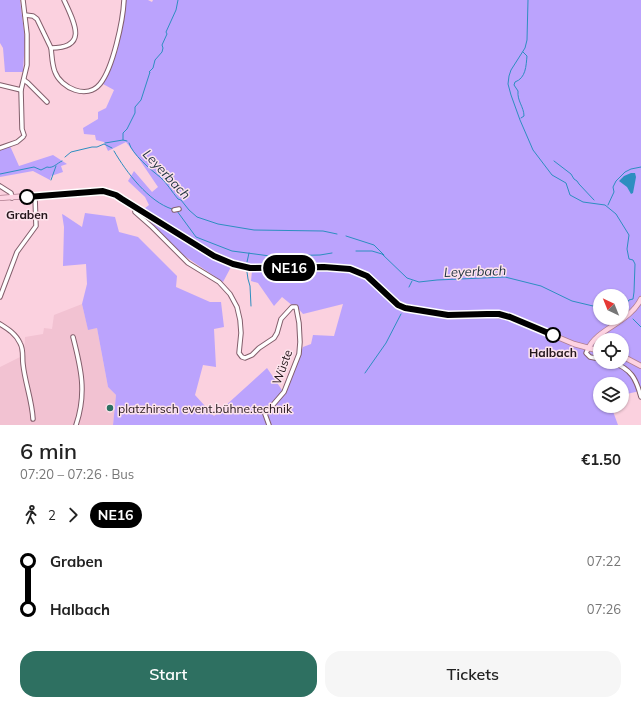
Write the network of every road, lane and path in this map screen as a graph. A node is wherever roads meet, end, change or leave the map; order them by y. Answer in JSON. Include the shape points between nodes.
{"nodes":[{"id":1,"x":23,"y":0,"type":"edge"},
{"id":2,"x":64,"y":0,"type":"edge"},
{"id":3,"x":124,"y":0,"type":"edge"},
{"id":4,"x":25,"y":15,"type":"junction"},
{"id":5,"x":51,"y":48,"type":"junction"},
{"id":6,"x":24,"y":80,"type":"junction"},
{"id":7,"x":0,"y":85,"type":"edge"},
{"id":8,"x":21,"y":90,"type":"junction"},
{"id":9,"x":47,"y":102,"type":"dead end"},
{"id":10,"x":0,"y":148,"type":"edge"},
{"id":11,"x":0,"y":186,"type":"edge"},
{"id":12,"x":35,"y":196,"type":"junction"},
{"id":13,"x":0,"y":198,"type":"edge"},
{"id":14,"x":12,"y":198,"type":"junction"},
{"id":15,"x":135,"y":207,"type":"junction"},
{"id":16,"x":179,"y":208,"type":"dead end"},
{"id":17,"x":174,"y":210,"type":"dead end"},
{"id":18,"x":0,"y":297,"type":"edge"},
{"id":19,"x":641,"y":299,"type":"edge"},
{"id":20,"x":0,"y":324,"type":"edge"},
{"id":21,"x":73,"y":337,"type":"dead end"},
{"id":22,"x":588,"y":349,"type":"junction"},
{"id":23,"x":593,"y":350,"type":"edge"},
{"id":24,"x":593,"y":357,"type":"edge"},
{"id":25,"x":629,"y":360,"type":"edge"},
{"id":26,"x":641,"y":366,"type":"edge"},
{"id":27,"x":626,"y":369,"type":"edge"},
{"id":28,"x":641,"y":397,"type":"edge"},
{"id":29,"x":33,"y":420,"type":"dead end"},
{"id":30,"x":76,"y":425,"type":"edge"},
{"id":31,"x":270,"y":425,"type":"edge"}],
"edges":[{"from":1,"to":4,"type":"street"},
{"from":2,"to":5,"type":"street","via":[[74,20],[75,38],[64,47]]},
{"from":3,"to":5,"type":"street","via":[[115,49],[105,76],[96,88],[82,92],[63,84],[55,72]]},
{"from":4,"to":5,"type":"street","via":[[37,19]]},
{"from":4,"to":6,"type":"street","via":[[27,65]]},
{"from":6,"to":8,"type":"street"},
{"from":6,"to":9,"type":"street"},
{"from":7,"to":8,"type":"street"},
{"from":8,"to":10,"type":"street","via":[[24,136],[17,142]]},
{"from":11,"to":14,"type":"street","via":[[11,193]]},
{"from":12,"to":14,"type":"main road"},
{"from":12,"to":15,"type":"main road","via":[[103,191],[116,195]]},
{"from":12,"to":18,"type":"street","via":[[36,226],[17,252]]},
{"from":13,"to":14,"type":"main road"},
{"from":15,"to":22,"type":"main road","via":[[214,256],[233,264],[250,268],[350,269],[367,276],[398,305],[405,308],[448,315],[499,314]]},
{"from":15,"to":31,"type":"street","name":"Wüste","via":[[135,212],[188,262],[217,280],[230,294],[240,320],[239,354],[242,357],[252,355],[272,340],[283,316],[292,307],[296,307],[300,324],[299,354],[284,392],[265,414]]},
{"from":16,"to":17,"type":"street"},
{"from":19,"to":22,"type":"main road","via":[[627,316],[596,338]]},
{"from":20,"to":29,"type":"street","via":[[12,332],[20,343]]},
{"from":21,"to":30,"type":"street","via":[[80,365],[83,397]]},
{"from":22,"to":23,"type":"main road"},
{"from":22,"to":24,"type":"street","via":[[588,356]]},
{"from":25,"to":26,"type":"main road"},
{"from":27,"to":28,"type":"street","via":[[634,378]]}]}
